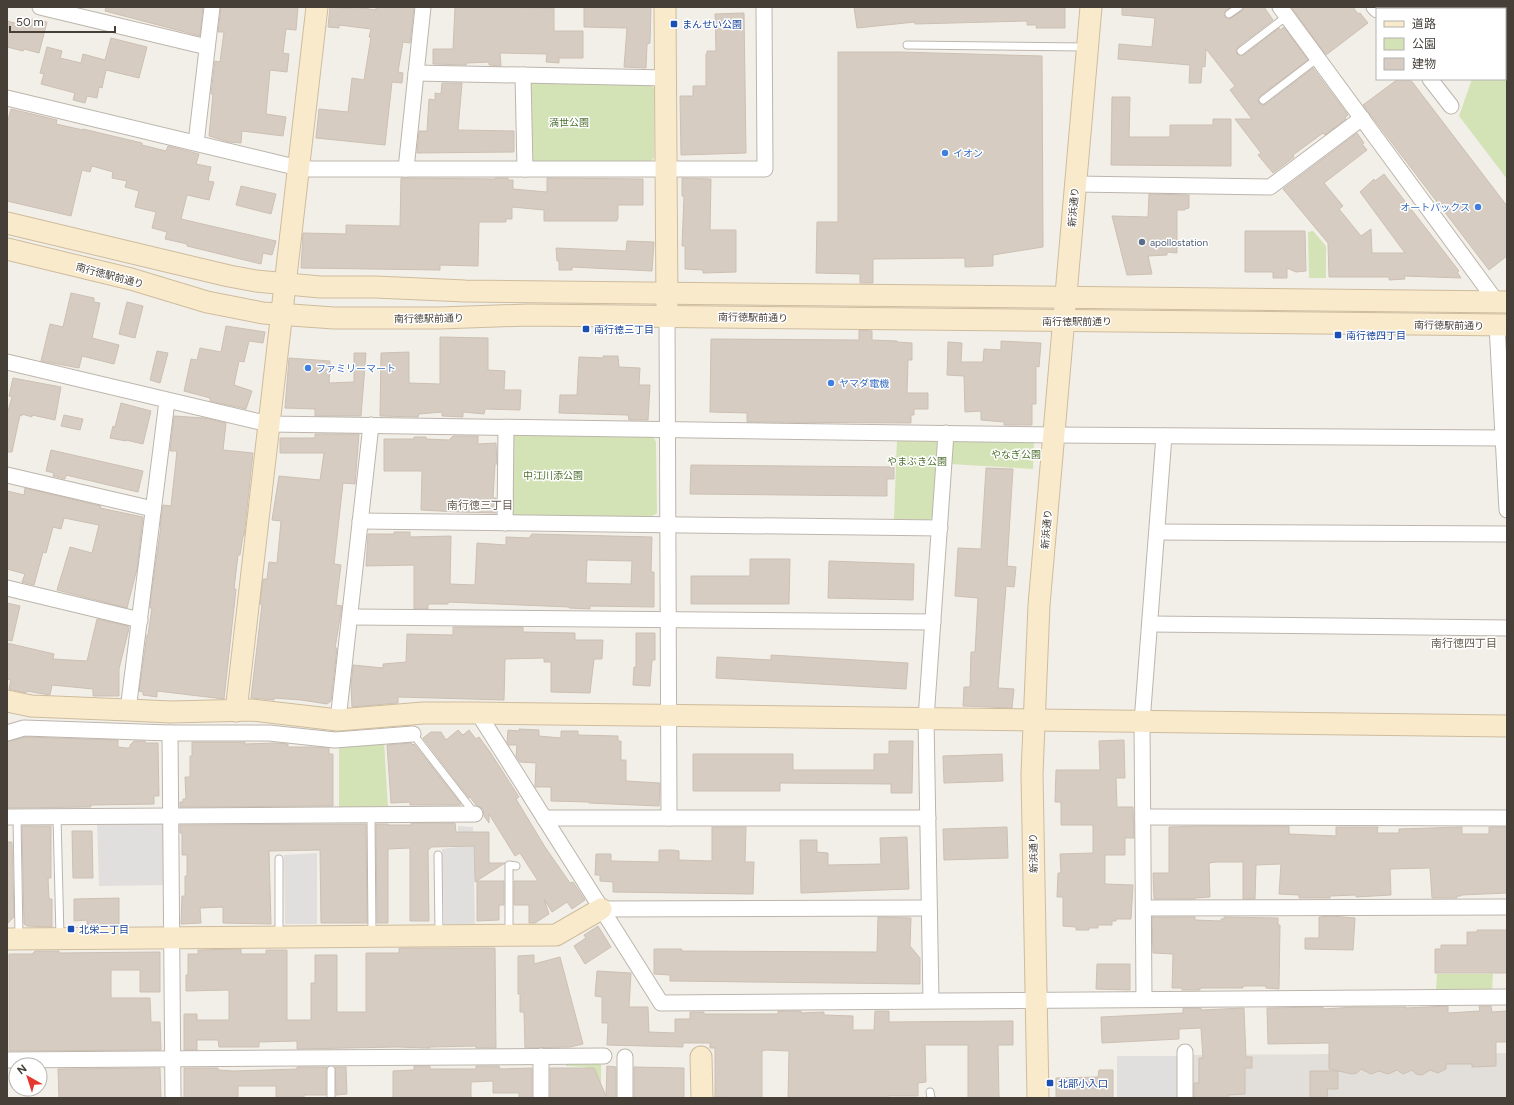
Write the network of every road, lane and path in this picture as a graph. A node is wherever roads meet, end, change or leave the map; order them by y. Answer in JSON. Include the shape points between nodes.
{"nodes":[{"id":1,"x":40,"y":7,"type":"edge"},
{"id":2,"x":212,"y":7,"type":"edge"},
{"id":3,"x":317,"y":7,"type":"edge"},
{"id":4,"x":423,"y":7,"type":"edge"},
{"id":5,"x":666,"y":7,"type":"edge"},
{"id":6,"x":764,"y":7,"type":"edge"},
{"id":7,"x":1091,"y":7,"type":"edge"},
{"id":8,"x":1239,"y":7,"type":"edge"},
{"id":9,"x":1283,"y":12,"type":"edge"},
{"id":10,"x":1229,"y":14,"type":"dead end"},
{"id":11,"x":907,"y":45,"type":"dead end"},
{"id":12,"x":207,"y":47,"type":"junction"},
{"id":13,"x":1087,"y":47,"type":"junction"},
{"id":14,"x":1241,"y":51,"type":"dead end"},
{"id":15,"x":1318,"y":58,"type":"junction"},
{"id":16,"x":416,"y":73,"type":"junction"},
{"id":17,"x":523,"y":75,"type":"junction"},
{"id":18,"x":666,"y":78,"type":"junction"},
{"id":19,"x":1431,"y":80,"type":"edge"},
{"id":20,"x":7,"y":98,"type":"edge"},
{"id":21,"x":1263,"y":100,"type":"dead end"},
{"id":22,"x":1451,"y":106,"type":"dead end"},
{"id":23,"x":1362,"y":118,"type":"junction"},
{"id":24,"x":196,"y":143,"type":"junction"},
{"id":25,"x":299,"y":168,"type":"junction"},
{"id":26,"x":406,"y":169,"type":"junction"},
{"id":27,"x":525,"y":169,"type":"junction"},
{"id":28,"x":667,"y":169,"type":"junction"},
{"id":29,"x":1075,"y":184,"type":"junction"},
{"id":30,"x":7,"y":223,"type":"edge"},
{"id":31,"x":7,"y":249,"type":"edge"},
{"id":32,"x":285,"y":284,"type":"junction"},
{"id":33,"x":667,"y":293,"type":"junction"},
{"id":34,"x":1065,"y":298,"type":"junction"},
{"id":35,"x":1501,"y":301,"type":"edge"},
{"id":36,"x":282,"y":315,"type":"junction"},
{"id":37,"x":667,"y":316,"type":"junction"},
{"id":38,"x":1064,"y":321,"type":"junction"},
{"id":39,"x":1502,"y":325,"type":"edge"},
{"id":40,"x":1503,"y":354,"type":"edge"},
{"id":41,"x":7,"y":362,"type":"edge"},
{"id":42,"x":167,"y":401,"type":"junction"},
{"id":43,"x":269,"y":424,"type":"junction"},
{"id":44,"x":371,"y":425,"type":"junction"},
{"id":45,"x":506,"y":427,"type":"junction"},
{"id":46,"x":667,"y":429,"type":"junction"},
{"id":47,"x":946,"y":433,"type":"junction"},
{"id":48,"x":1054,"y":435,"type":"junction"},
{"id":49,"x":1164,"y":436,"type":"junction"},
{"id":50,"x":1505,"y":444,"type":"edge"},
{"id":51,"x":7,"y":475,"type":"edge"},
{"id":52,"x":153,"y":510,"type":"junction"},
{"id":53,"x":1507,"y":510,"type":"edge"},
{"id":54,"x":360,"y":521,"type":"junction"},
{"id":55,"x":505,"y":523,"type":"junction"},
{"id":56,"x":668,"y":524,"type":"junction"},
{"id":57,"x":940,"y":528,"type":"junction"},
{"id":58,"x":1157,"y":532,"type":"junction"},
{"id":59,"x":1507,"y":534,"type":"edge"},
{"id":60,"x":7,"y":588,"type":"edge"},
{"id":61,"x":350,"y":617,"type":"junction"},
{"id":62,"x":140,"y":620,"type":"junction"},
{"id":63,"x":668,"y":620,"type":"junction"},
{"id":64,"x":933,"y":622,"type":"junction"},
{"id":65,"x":1150,"y":624,"type":"junction"},
{"id":66,"x":1507,"y":628,"type":"edge"},
{"id":67,"x":7,"y":701,"type":"edge"},
{"id":68,"x":128,"y":710,"type":"junction"},
{"id":69,"x":236,"y":711,"type":"junction"},
{"id":70,"x":478,"y":714,"type":"junction"},
{"id":71,"x":668,"y":716,"type":"junction"},
{"id":72,"x":926,"y":719,"type":"junction"},
{"id":73,"x":338,"y":720,"type":"junction"},
{"id":74,"x":1034,"y":720,"type":"junction"},
{"id":75,"x":1142,"y":722,"type":"junction"},
{"id":76,"x":1507,"y":726,"type":"edge"},
{"id":77,"x":7,"y":732,"type":"edge"},
{"id":78,"x":170,"y":733,"type":"junction"},
{"id":79,"x":412,"y":734,"type":"joint"},
{"id":80,"x":475,"y":814,"type":"joint"},
{"id":81,"x":371,"y":815,"type":"junction"},
{"id":82,"x":170,"y":816,"type":"junction"},
{"id":83,"x":12,"y":817,"type":"edge"},
{"id":84,"x":57,"y":817,"type":"junction"},
{"id":85,"x":1143,"y":817,"type":"junction"},
{"id":86,"x":544,"y":818,"type":"junction"},
{"id":87,"x":669,"y":818,"type":"junction"},
{"id":88,"x":928,"y":818,"type":"junction"},
{"id":89,"x":1507,"y":818,"type":"edge"},
{"id":90,"x":438,"y":855,"type":"dead end"},
{"id":91,"x":279,"y":859,"type":"dead end"},
{"id":92,"x":516,"y":866,"type":"dead end"},
{"id":93,"x":1507,"y":907,"type":"edge"},
{"id":94,"x":929,"y":908,"type":"junction"},
{"id":95,"x":1144,"y":908,"type":"junction"},
{"id":96,"x":601,"y":909,"type":"junction"},
{"id":97,"x":372,"y":936,"type":"junction"},
{"id":98,"x":439,"y":936,"type":"junction"},
{"id":99,"x":509,"y":936,"type":"junction"},
{"id":100,"x":171,"y":937,"type":"junction"},
{"id":101,"x":279,"y":937,"type":"junction"},
{"id":102,"x":60,"y":938,"type":"junction"},
{"id":103,"x":13,"y":939,"type":"edge"},
{"id":104,"x":1507,"y":997,"type":"edge"},
{"id":105,"x":1144,"y":999,"type":"junction"},
{"id":106,"x":931,"y":1000,"type":"junction"},
{"id":107,"x":1036,"y":1000,"type":"junction"},
{"id":108,"x":1185,"y":1052,"type":"dead end"},
{"id":109,"x":541,"y":1056,"type":"junction"},
{"id":110,"x":604,"y":1056,"type":"dead end"},
{"id":111,"x":701,"y":1057,"type":"dead end"},
{"id":112,"x":172,"y":1058,"type":"junction"},
{"id":113,"x":625,"y":1058,"type":"dead end"},
{"id":114,"x":7,"y":1060,"type":"edge"},
{"id":115,"x":330,"y":1070,"type":"dead end"},
{"id":116,"x":172,"y":1098,"type":"edge"},
{"id":117,"x":331,"y":1098,"type":"edge"},
{"id":118,"x":541,"y":1098,"type":"edge"},
{"id":119,"x":625,"y":1098,"type":"edge"},
{"id":120,"x":702,"y":1098,"type":"edge"},
{"id":121,"x":1038,"y":1098,"type":"edge"},
{"id":122,"x":1185,"y":1098,"type":"edge"}],
"edges":[{"from":1,"to":12,"type":"street"},
{"from":2,"to":12,"type":"street"},
{"from":3,"to":25,"type":"street"},
{"from":4,"to":16,"type":"street"},
{"from":5,"to":18,"type":"street"},
{"from":6,"to":28,"type":"street","via":[[765,169]]},
{"from":7,"to":13,"type":"street","name":"新浜通り"},
{"from":8,"to":10,"type":"lane"},
{"from":9,"to":14,"type":"lane"},
{"from":9,"to":15,"type":"street"},
{"from":11,"to":13,"type":"lane"},
{"from":12,"to":24,"type":"street"},
{"from":13,"to":29,"type":"street","name":"新浜通り"},
{"from":15,"to":21,"type":"lane"},
{"from":15,"to":23,"type":"street"},
{"from":16,"to":17,"type":"street"},
{"from":16,"to":26,"type":"street"},
{"from":17,"to":18,"type":"street"},
{"from":17,"to":27,"type":"street"},
{"from":18,"to":28,"type":"street"},
{"from":19,"to":22,"type":"street"},
{"from":20,"to":24,"type":"street"},
{"from":23,"to":29,"type":"street","via":[[1270,187]]},
{"from":23,"to":35,"type":"street"},
{"from":24,"to":25,"type":"street"},
{"from":25,"to":26,"type":"street"},
{"from":25,"to":32,"type":"street"},
{"from":26,"to":27,"type":"street"},
{"from":27,"to":28,"type":"street"},
{"from":28,"to":33,"type":"street"},
{"from":29,"to":34,"type":"street","name":"新浜通り"},
{"from":30,"to":32,"type":"street","via":[[229,276]]},
{"from":31,"to":36,"type":"street","name":"南行徳駅前通り","via":[[131,279],[213,304]]},
{"from":32,"to":33,"type":"street","via":[[446,291]]},
{"from":32,"to":36,"type":"street"},
{"from":33,"to":34,"type":"street"},
{"from":33,"to":37,"type":"street"},
{"from":34,"to":35,"type":"street"},
{"from":34,"to":38,"type":"street","name":"新浜通り"},
{"from":36,"to":37,"type":"street","name":"南行徳駅前通り","via":[[342,318]]},
{"from":36,"to":43,"type":"street"},
{"from":37,"to":38,"type":"street","name":"南行徳駅前通り"},
{"from":37,"to":46,"type":"street"},
{"from":38,"to":39,"type":"street","name":"南行徳駅前通り"},
{"from":38,"to":48,"type":"street","name":"新浜通り"},
{"from":39,"to":40,"type":"street"},
{"from":40,"to":50,"type":"street"},
{"from":41,"to":42,"type":"street"},
{"from":42,"to":43,"type":"street"},
{"from":42,"to":52,"type":"street"},
{"from":43,"to":44,"type":"street"},
{"from":43,"to":69,"type":"street"},
{"from":44,"to":45,"type":"street"},
{"from":44,"to":54,"type":"street"},
{"from":45,"to":46,"type":"street"},
{"from":45,"to":55,"type":"street"},
{"from":46,"to":47,"type":"street"},
{"from":46,"to":56,"type":"street"},
{"from":47,"to":48,"type":"street"},
{"from":47,"to":57,"type":"street"},
{"from":48,"to":49,"type":"street"},
{"from":48,"to":74,"type":"street","name":"新浜通り","via":[[1039,605]]},
{"from":49,"to":50,"type":"street"},
{"from":49,"to":58,"type":"street"},
{"from":50,"to":53,"type":"street"},
{"from":51,"to":52,"type":"street"},
{"from":52,"to":62,"type":"street"},
{"from":54,"to":55,"type":"street"},
{"from":54,"to":61,"type":"street"},
{"from":55,"to":56,"type":"street"},
{"from":56,"to":57,"type":"street"},
{"from":56,"to":63,"type":"street"},
{"from":57,"to":64,"type":"street"},
{"from":58,"to":59,"type":"street"},
{"from":58,"to":65,"type":"street"},
{"from":60,"to":62,"type":"street"},
{"from":61,"to":63,"type":"street"},
{"from":61,"to":73,"type":"street"},
{"from":62,"to":68,"type":"street"},
{"from":63,"to":64,"type":"street"},
{"from":63,"to":71,"type":"street"},
{"from":64,"to":72,"type":"street"},
{"from":65,"to":66,"type":"street"},
{"from":65,"to":75,"type":"street"},
{"from":67,"to":68,"type":"street","via":[[31,706]]},
{"from":68,"to":69,"type":"street"},
{"from":69,"to":73,"type":"street","via":[[274,712]]},
{"from":70,"to":71,"type":"street"},
{"from":70,"to":73,"type":"street","via":[[422,714]]},
{"from":70,"to":86,"type":"street"},
{"from":71,"to":72,"type":"street"},
{"from":71,"to":87,"type":"street"},
{"from":72,"to":74,"type":"street"},
{"from":72,"to":88,"type":"street"},
{"from":74,"to":75,"type":"street"},
{"from":74,"to":107,"type":"street","name":"新浜通り","via":[[1032,774]]},
{"from":75,"to":76,"type":"street"},
{"from":75,"to":85,"type":"street"},
{"from":77,"to":78,"type":"street","via":[[24,728]]},
{"from":78,"to":79,"type":"street","via":[[269,733],[335,740]]},
{"from":78,"to":82,"type":"street"},
{"from":79,"to":80,"type":"lane"},
{"from":80,"to":81,"type":"street"},
{"from":81,"to":82,"type":"street"},
{"from":81,"to":97,"type":"lane"},
{"from":82,"to":84,"type":"street"},
{"from":82,"to":100,"type":"street"},
{"from":83,"to":84,"type":"street"},
{"from":83,"to":103,"type":"lane"},
{"from":84,"to":102,"type":"lane"},
{"from":85,"to":89,"type":"street"},
{"from":85,"to":95,"type":"street"},
{"from":86,"to":87,"type":"street"},
{"from":86,"to":96,"type":"street"},
{"from":87,"to":88,"type":"street"},
{"from":88,"to":94,"type":"street"},
{"from":90,"to":98,"type":"lane"},
{"from":91,"to":101,"type":"lane"},
{"from":92,"to":99,"type":"lane","via":[[509,865]]},
{"from":93,"to":95,"type":"street"},
{"from":94,"to":96,"type":"street"},
{"from":94,"to":106,"type":"street"},
{"from":95,"to":105,"type":"street"},
{"from":96,"to":99,"type":"street","via":[[556,935]]},
{"from":96,"to":106,"type":"street","via":[[661,1003]]},
{"from":97,"to":98,"type":"street"},
{"from":97,"to":101,"type":"street"},
{"from":98,"to":99,"type":"street"},
{"from":100,"to":101,"type":"street"},
{"from":100,"to":102,"type":"street"},
{"from":100,"to":112,"type":"street"},
{"from":102,"to":103,"type":"street"},
{"from":104,"to":105,"type":"street"},
{"from":105,"to":107,"type":"street"},
{"from":106,"to":107,"type":"street"},
{"from":107,"to":121,"type":"street","name":"新浜通り"},
{"from":108,"to":122,"type":"street"},
{"from":109,"to":110,"type":"street"},
{"from":109,"to":112,"type":"street"},
{"from":109,"to":118,"type":"street"},
{"from":111,"to":120,"type":"street"},
{"from":112,"to":114,"type":"street"},
{"from":112,"to":116,"type":"street"},
{"from":113,"to":119,"type":"street"},
{"from":115,"to":117,"type":"lane"}]}
